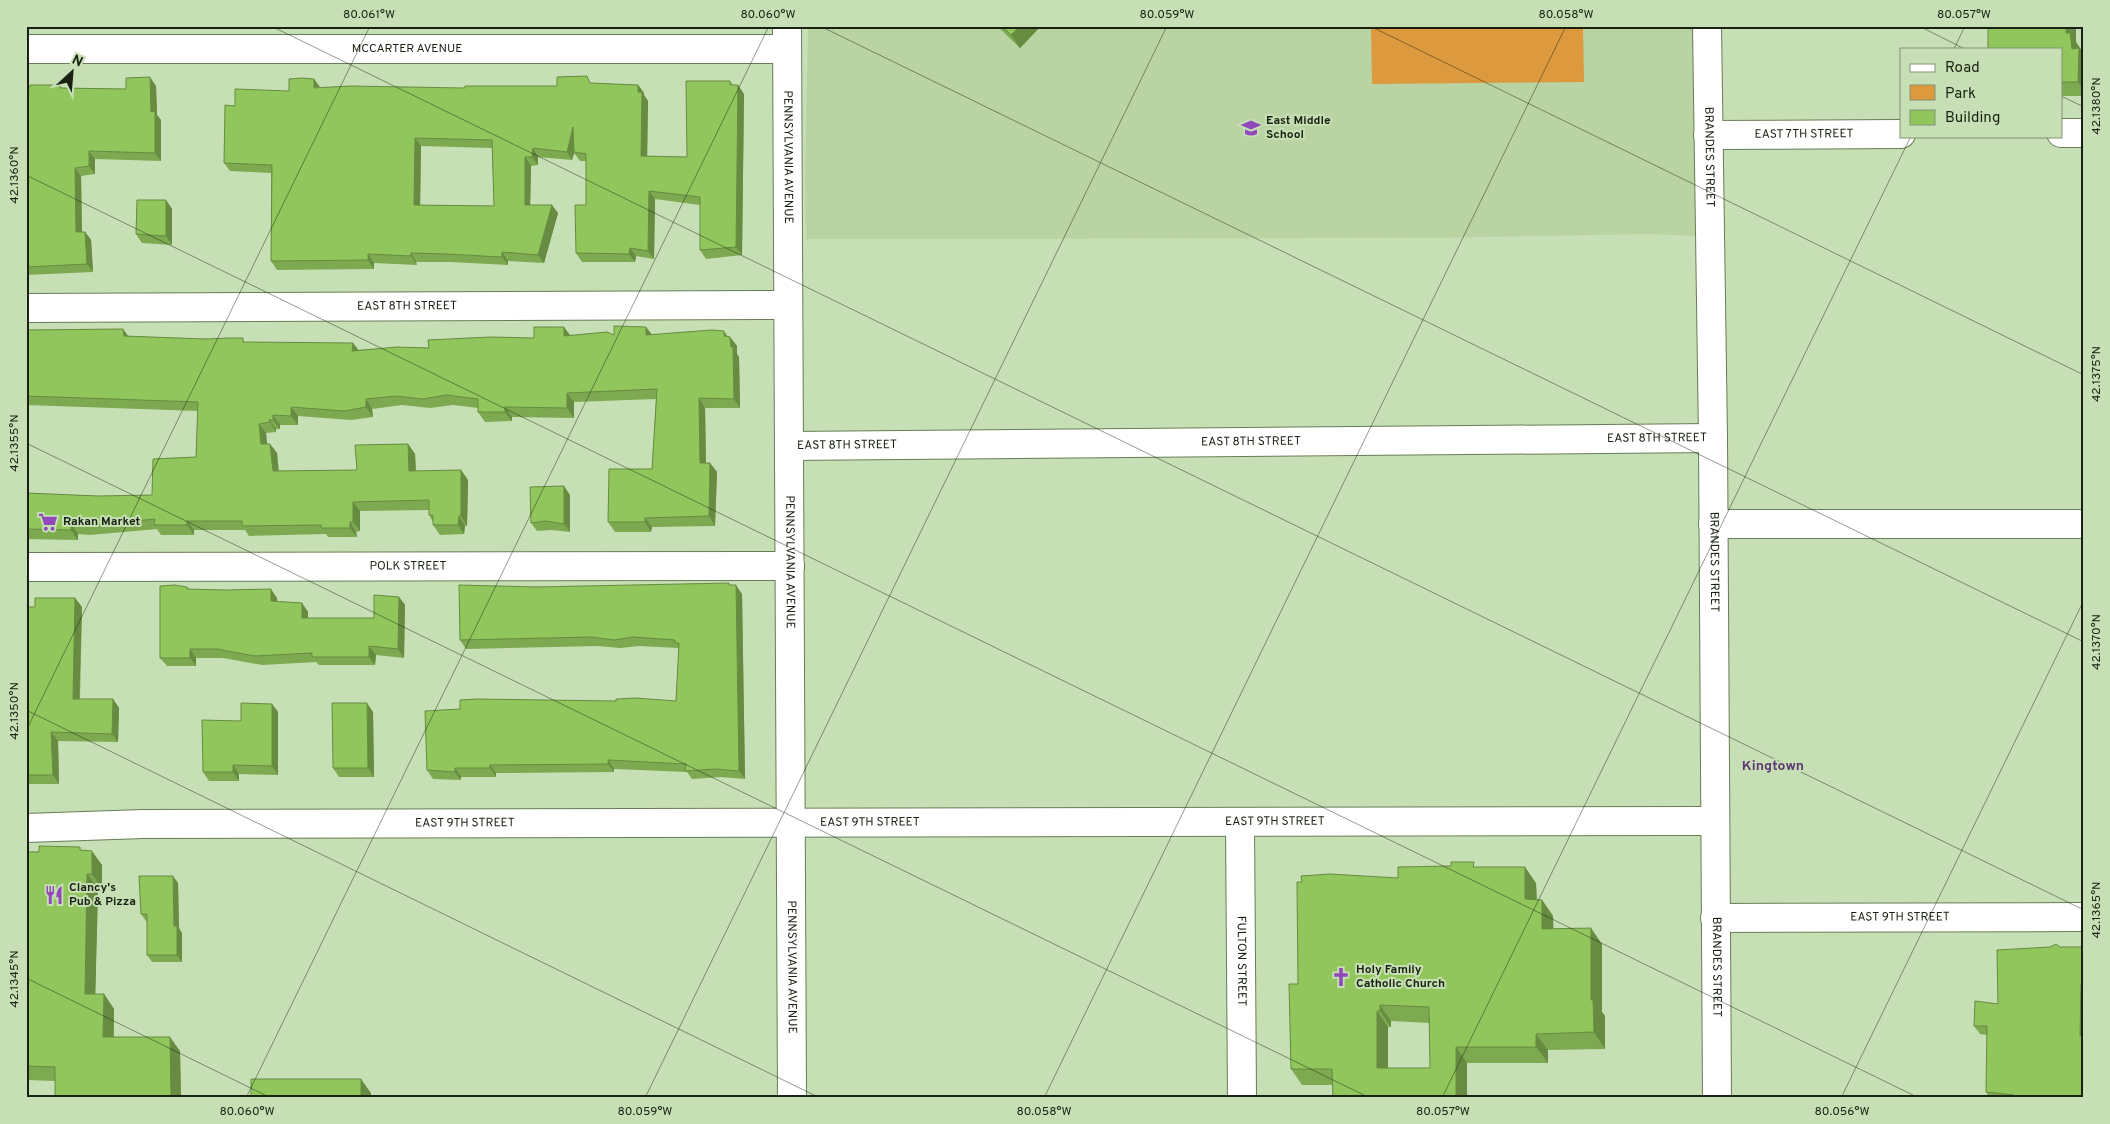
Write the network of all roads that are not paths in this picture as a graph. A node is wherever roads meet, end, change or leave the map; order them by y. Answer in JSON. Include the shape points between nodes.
{"nodes":[{"id":1,"x":1707,"y":26,"type":"edge"},
{"id":2,"x":787,"y":37,"type":"edge"},
{"id":3,"x":26,"y":49,"type":"edge"},
{"id":4,"x":2062,"y":133,"type":"edge"},
{"id":5,"x":2084,"y":133,"type":"edge"},
{"id":6,"x":1900,"y":134,"type":"edge"},
{"id":7,"x":1708,"y":135,"type":"junction"},
{"id":8,"x":788,"y":305,"type":"junction"},
{"id":9,"x":26,"y":308,"type":"edge"},
{"id":10,"x":1713,"y":438,"type":"junction"},
{"id":11,"x":789,"y":446,"type":"junction"},
{"id":12,"x":1713,"y":524,"type":"junction"},
{"id":13,"x":2084,"y":524,"type":"edge"},
{"id":14,"x":790,"y":566,"type":"junction"},
{"id":15,"x":26,"y":567,"type":"edge"},
{"id":16,"x":1714,"y":821,"type":"junction"},
{"id":17,"x":1240,"y":823,"type":"junction"},
{"id":18,"x":791,"y":824,"type":"junction"},
{"id":19,"x":26,"y":828,"type":"edge"},
{"id":20,"x":1715,"y":918,"type":"junction"},
{"id":21,"x":2084,"y":918,"type":"edge"},
{"id":22,"x":792,"y":1098,"type":"edge"},
{"id":23,"x":1242,"y":1098,"type":"edge"},
{"id":24,"x":1717,"y":1098,"type":"edge"}],
"edges":[{"from":1,"to":7,"type":"street","name":"BRANDES STREET"},
{"from":2,"to":3,"type":"street","name":"MCCARTER AVENUE"},
{"from":2,"to":8,"type":"street","name":"PENNSYLVANIA AVENUE"},
{"from":4,"to":5,"type":"street"},
{"from":6,"to":7,"type":"street","name":"EAST 7TH STREET"},
{"from":7,"to":10,"type":"street","name":"BRANDES STREET"},
{"from":8,"to":9,"type":"street","name":"EAST 8TH STREET"},
{"from":8,"to":11,"type":"street","name":"PENNSYLVANIA AVENUE"},
{"from":10,"to":11,"type":"street","name":"EAST 8TH STREET"},
{"from":10,"to":12,"type":"street","name":"BRANDES STREET"},
{"from":11,"to":14,"type":"street","name":"PENNSYLVANIA AVENUE"},
{"from":12,"to":13,"type":"street"},
{"from":12,"to":16,"type":"street","name":"BRANDES STREET"},
{"from":14,"to":15,"type":"street","name":"POLK STREET"},
{"from":14,"to":18,"type":"street","name":"PENNSYLVANIA AVENUE"},
{"from":16,"to":17,"type":"street","name":"EAST 9TH STREET"},
{"from":16,"to":20,"type":"street","name":"BRANDES STREET"},
{"from":17,"to":18,"type":"street","name":"EAST 9TH STREET"},
{"from":17,"to":23,"type":"street","name":"FULTON STREET"},
{"from":18,"to":19,"type":"street","name":"EAST 9TH STREET","via":[[143,824]]},
{"from":18,"to":22,"type":"street","name":"PENNSYLVANIA AVENUE"},
{"from":20,"to":21,"type":"street","name":"EAST 9TH STREET"},
{"from":20,"to":24,"type":"street","name":"BRANDES STREET"}]}
